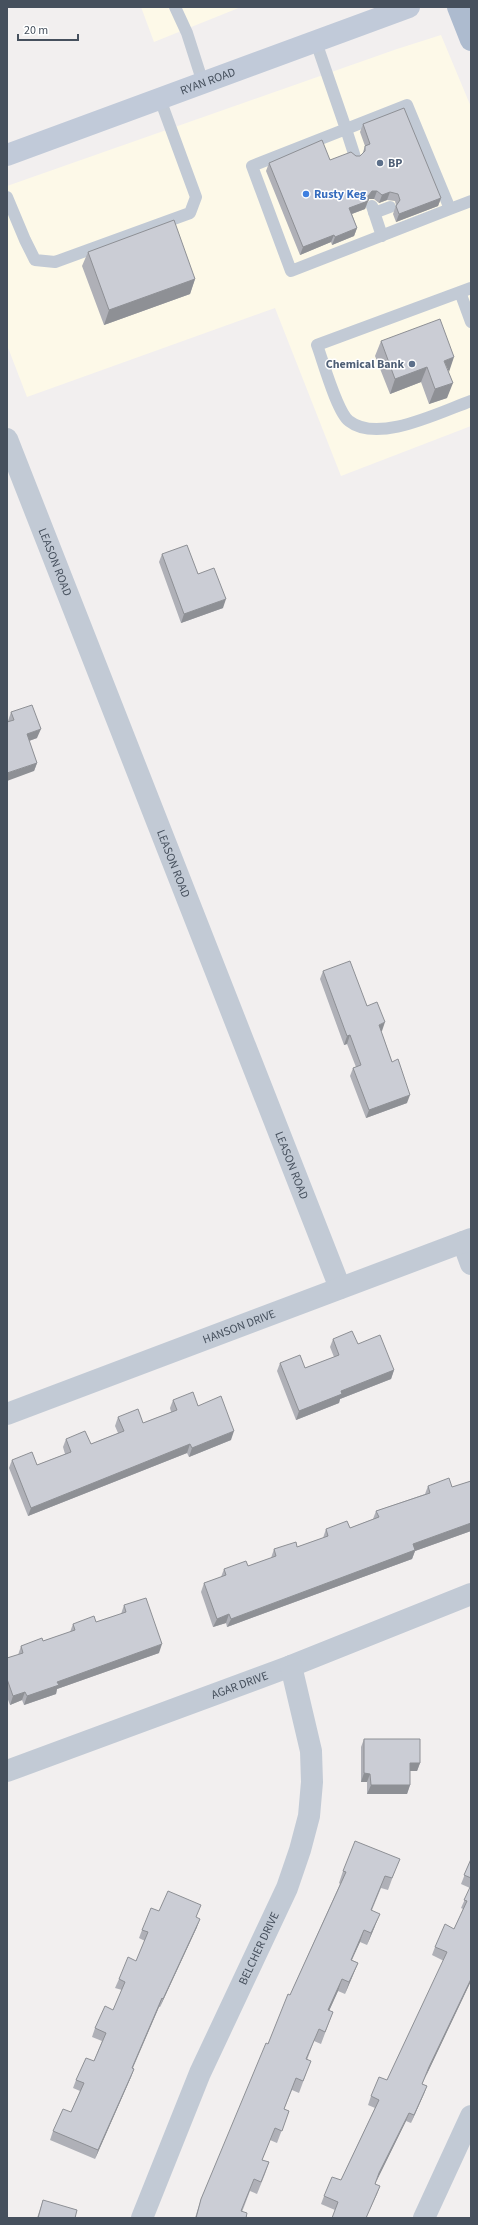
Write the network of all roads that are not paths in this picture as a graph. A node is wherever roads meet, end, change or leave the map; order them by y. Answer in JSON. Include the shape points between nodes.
{"nodes":[{"id":1,"x":175,"y":7,"type":"edge"},
{"id":2,"x":409,"y":7,"type":"edge"},
{"id":3,"x":458,"y":7,"type":"edge"},
{"id":4,"x":471,"y":40,"type":"edge"},
{"id":5,"x":316,"y":42,"type":"junction"},
{"id":6,"x":203,"y":83,"type":"junction"},
{"id":7,"x":160,"y":99,"type":"junction"},
{"id":8,"x":346,"y":129,"type":"junction"},
{"id":9,"x":7,"y":155,"type":"edge"},
{"id":10,"x":355,"y":157,"type":"edge"},
{"id":11,"x":7,"y":197,"type":"edge"},
{"id":12,"x":471,"y":201,"type":"edge"},
{"id":13,"x":390,"y":207,"type":"dead end"},
{"id":14,"x":450,"y":210,"type":"junction"},
{"id":15,"x":382,"y":236,"type":"junction"},
{"id":16,"x":466,"y":290,"type":"edge"},
{"id":17,"x":471,"y":322,"type":"edge"},
{"id":18,"x":471,"y":401,"type":"edge"},
{"id":19,"x":7,"y":439,"type":"edge"},
{"id":20,"x":467,"y":1241,"type":"edge"},
{"id":21,"x":471,"y":1264,"type":"edge"},
{"id":22,"x":340,"y":1288,"type":"junction"},
{"id":23,"x":7,"y":1414,"type":"edge"},
{"id":24,"x":471,"y":1594,"type":"edge"},
{"id":25,"x":290,"y":1666,"type":"junction"},
{"id":26,"x":7,"y":1771,"type":"edge"},
{"id":27,"x":471,"y":2116,"type":"edge"},
{"id":28,"x":142,"y":2218,"type":"edge"},
{"id":29,"x":424,"y":2218,"type":"edge"}],
"edges":[{"from":1,"to":6,"type":"lane","via":[[187,33]]},
{"from":2,"to":5,"type":"main road","name":"RYAN ROAD"},
{"from":3,"to":4,"type":"main road"},
{"from":5,"to":6,"type":"main road","name":"RYAN ROAD"},
{"from":5,"to":8,"type":"lane"},
{"from":6,"to":7,"type":"main road","name":"RYAN ROAD"},
{"from":7,"to":9,"type":"main road","name":"RYAN ROAD"},
{"from":7,"to":11,"type":"lane","via":[[196,197],[190,213],[55,262],[35,260]]},
{"from":8,"to":10,"type":"lane"},
{"from":8,"to":14,"type":"lane","via":[[407,106],[414,136],[436,188]]},
{"from":8,"to":15,"type":"lane","via":[[252,166],[291,271]]},
{"from":12,"to":14,"type":"lane"},
{"from":13,"to":15,"type":"lane","via":[[373,209]]},
{"from":14,"to":15,"type":"lane"},
{"from":16,"to":17,"type":"lane"},
{"from":16,"to":18,"type":"lane","via":[[317,345],[338,405],[348,421],[360,427],[377,431],[393,429]]},
{"from":19,"to":22,"type":"street","name":"LEASON ROAD"},
{"from":20,"to":21,"type":"street"},
{"from":20,"to":22,"type":"street","name":"HANSON DRIVE"},
{"from":22,"to":23,"type":"street","name":"HANSON DRIVE"},
{"from":24,"to":25,"type":"street","name":"AGAR DRIVE"},
{"from":25,"to":26,"type":"street","name":"AGAR DRIVE"},
{"from":25,"to":28,"type":"street","name":"BELCHER DRIVE","via":[[311,1751],[309,1816],[300,1850],[287,1888],[200,2073]]},
{"from":27,"to":29,"type":"street"}]}
